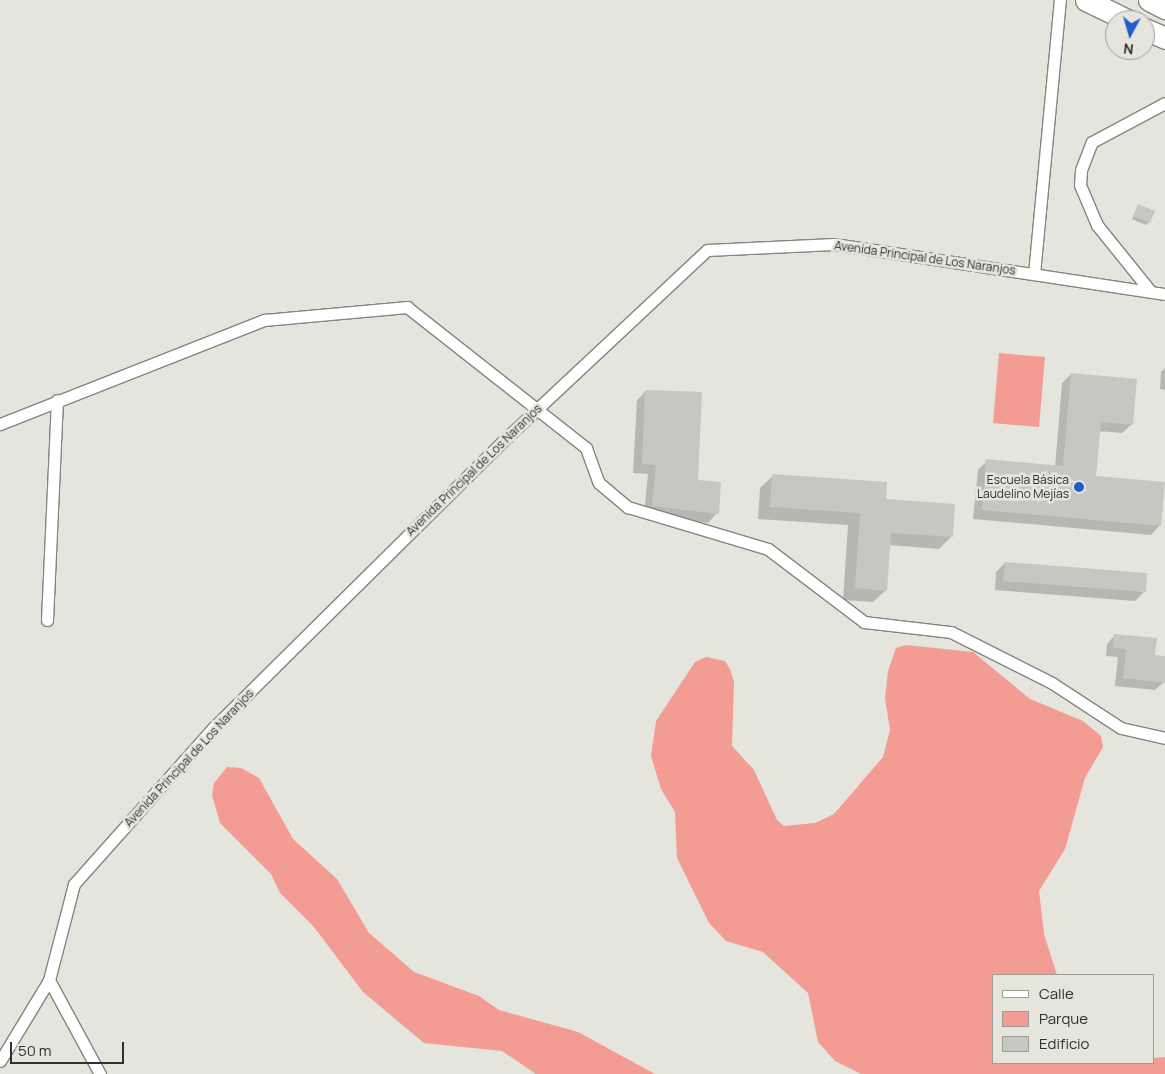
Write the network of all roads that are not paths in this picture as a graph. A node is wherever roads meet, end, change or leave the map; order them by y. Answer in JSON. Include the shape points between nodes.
{"nodes":[{"id":1,"x":1060,"y":0,"type":"edge"},
{"id":2,"x":1149,"y":0,"type":"edge"},
{"id":3,"x":1089,"y":2,"type":"edge"},
{"id":4,"x":1165,"y":8,"type":"edge"},
{"id":5,"x":1105,"y":10,"type":"edge"},
{"id":6,"x":1165,"y":103,"type":"edge"},
{"id":7,"x":1034,"y":274,"type":"junction"},
{"id":8,"x":1151,"y":292,"type":"junction"},
{"id":9,"x":1165,"y":294,"type":"edge"},
{"id":10,"x":57,"y":400,"type":"junction"},
{"id":11,"x":538,"y":408,"type":"junction"},
{"id":12,"x":0,"y":424,"type":"edge"},
{"id":13,"x":47,"y":620,"type":"dead end"},
{"id":14,"x":1165,"y":738,"type":"edge"},
{"id":15,"x":49,"y":980,"type":"junction"},
{"id":16,"x":0,"y":1061,"type":"edge"},
{"id":17,"x":100,"y":1074,"type":"edge"}],
"edges":[{"from":1,"to":7,"type":"street"},
{"from":2,"to":4,"type":"highway"},
{"from":3,"to":5,"type":"highway"},
{"from":6,"to":8,"type":"street","via":[[1092,142],[1081,170],[1085,199],[1097,225]]},
{"from":7,"to":8,"type":"street","name":"Avenida Principal de Los Naranjos"},
{"from":7,"to":11,"type":"street","name":"Avenida Principal de Los Naranjos","via":[[834,244],[707,250]]},
{"from":8,"to":9,"type":"street","name":"Avenida Principal de Los Naranjos"},
{"from":10,"to":11,"type":"street","via":[[264,320],[407,307]]},
{"from":10,"to":12,"type":"street"},
{"from":10,"to":13,"type":"street"},
{"from":11,"to":14,"type":"street","via":[[586,448],[599,482],[628,507],[768,549],[864,622],[951,632],[1052,683],[1120,728]]},
{"from":11,"to":15,"type":"street","name":"Avenida Principal de Los Naranjos","via":[[213,728],[74,884]]},
{"from":15,"to":16,"type":"street","name":"Avenida Principal de Los Naranjos"},
{"from":15,"to":17,"type":"street"}]}
